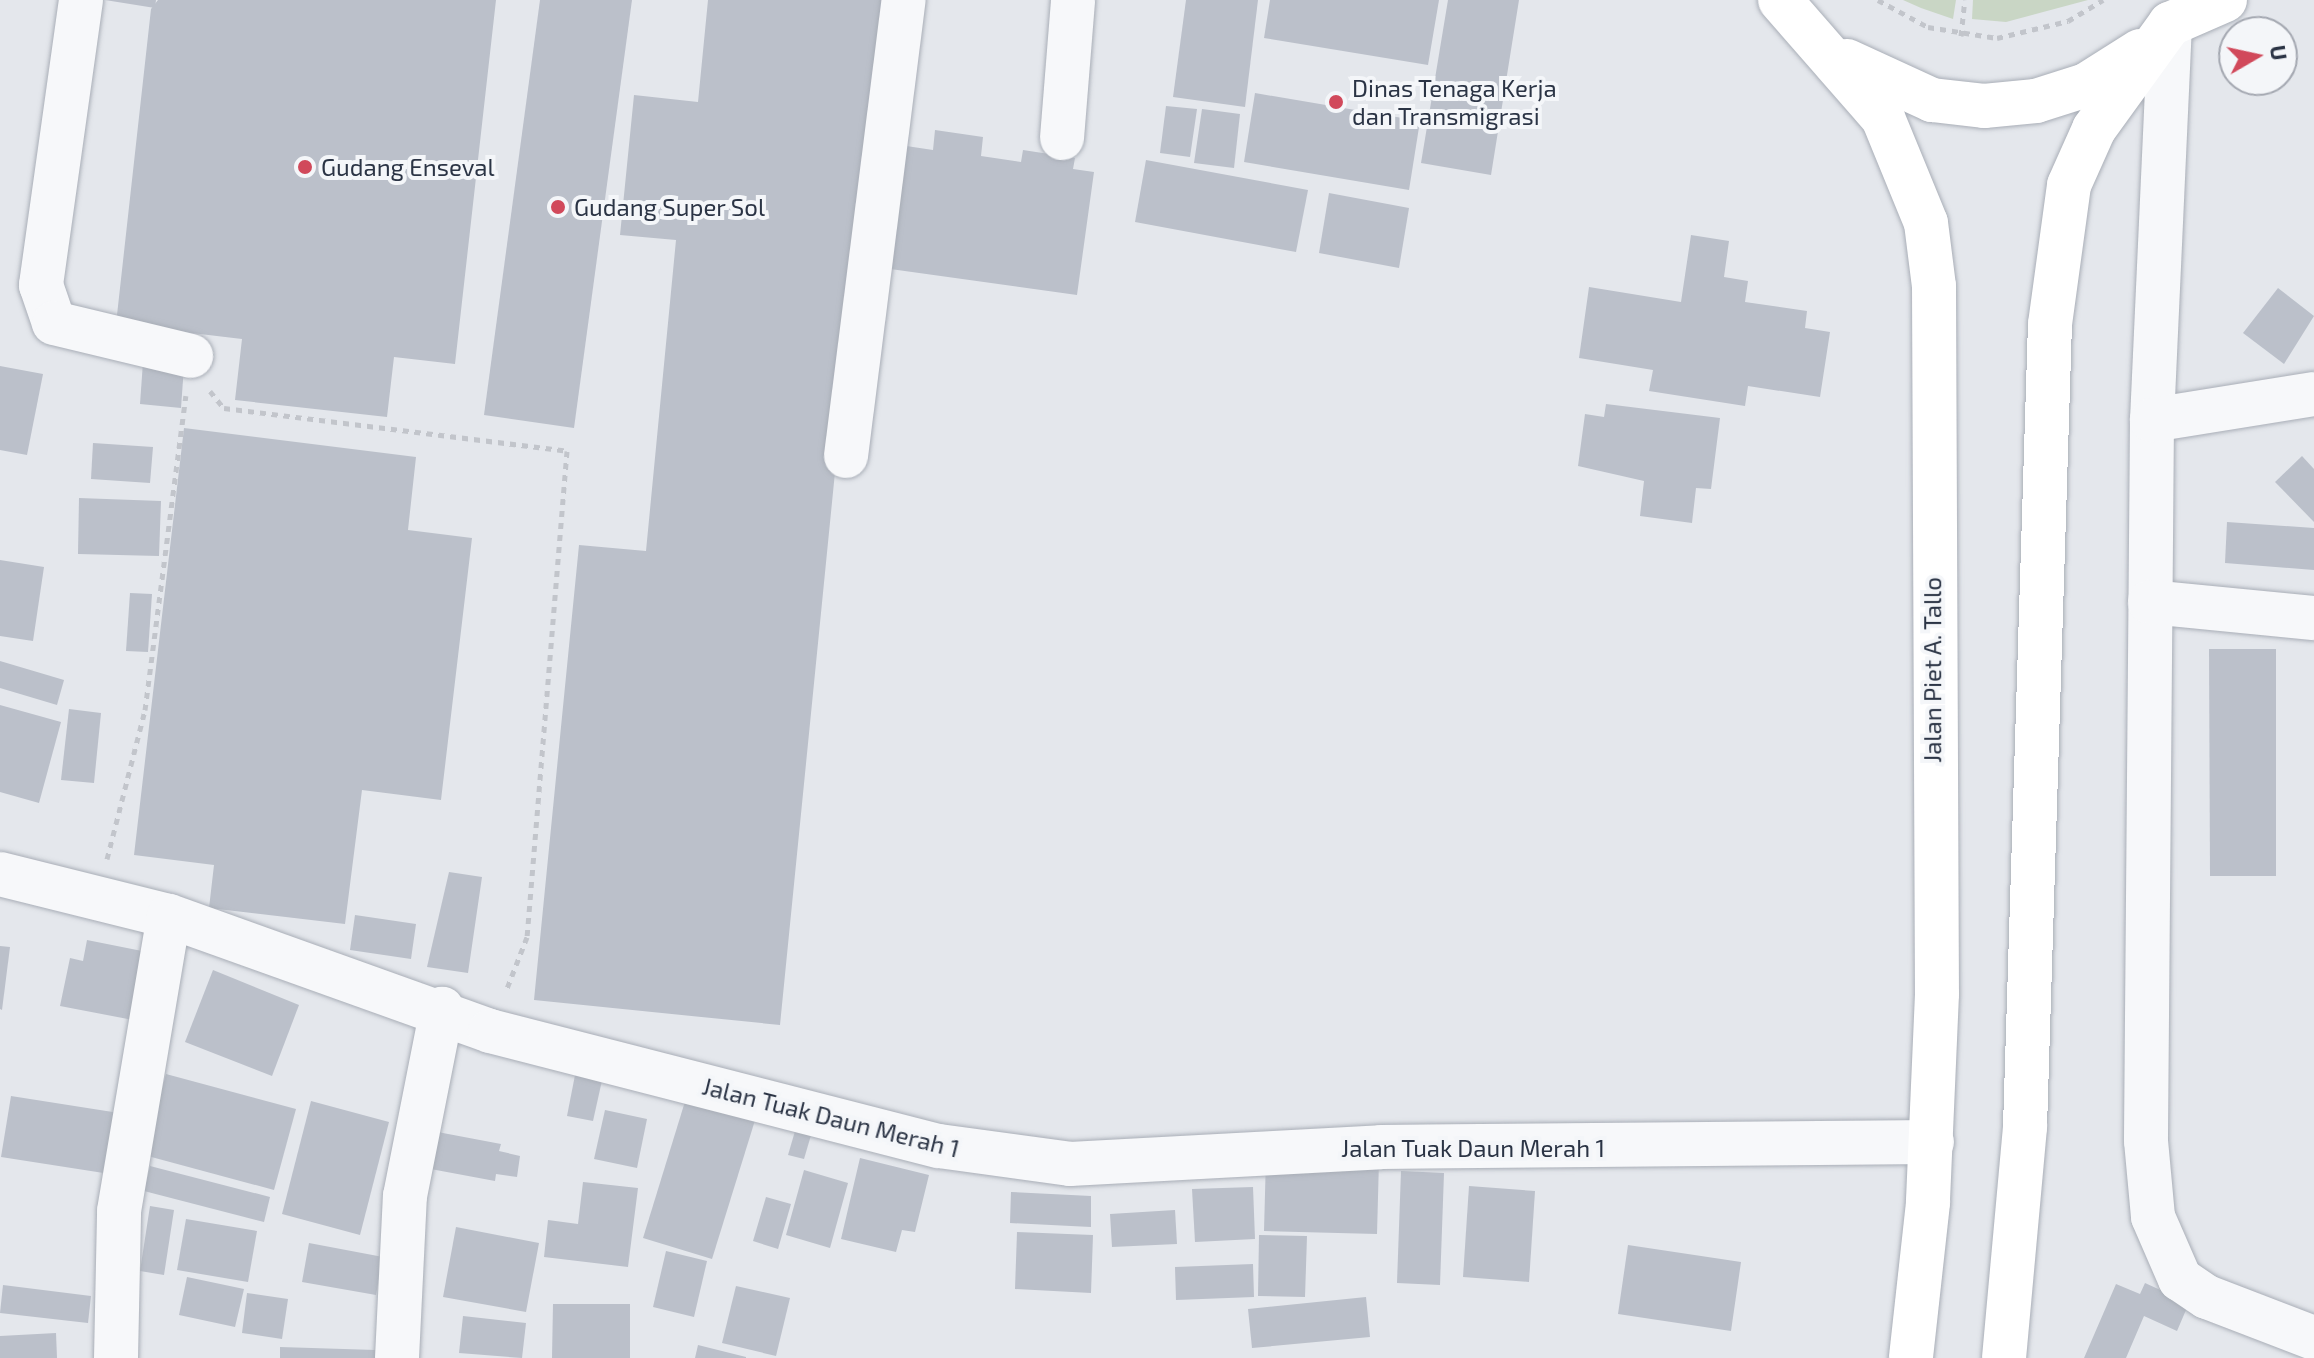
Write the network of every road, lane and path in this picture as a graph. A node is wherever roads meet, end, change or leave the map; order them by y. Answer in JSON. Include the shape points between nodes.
{"nodes":[{"id":1,"x":81,"y":0,"type":"edge"},
{"id":2,"x":904,"y":0,"type":"edge"},
{"id":3,"x":1073,"y":0,"type":"edge"},
{"id":4,"x":1878,"y":0,"type":"edge"},
{"id":5,"x":1965,"y":0,"type":"edge"},
{"id":6,"x":2103,"y":0,"type":"edge"},
{"id":7,"x":2225,"y":0,"type":"edge"},
{"id":8,"x":1788,"y":7,"type":"edge"},
{"id":9,"x":2179,"y":12,"type":"edge"},
{"id":10,"x":1961,"y":36,"type":"junction"},
{"id":11,"x":1062,"y":138,"type":"dead end"},
{"id":12,"x":191,"y":356,"type":"junction"},
{"id":13,"x":2314,"y":394,"type":"edge"},
{"id":14,"x":2152,"y":420,"type":"junction"},
{"id":15,"x":846,"y":456,"type":"dead end"},
{"id":16,"x":2150,"y":602,"type":"junction"},
{"id":17,"x":2314,"y":618,"type":"edge"},
{"id":18,"x":0,"y":874,"type":"edge"},
{"id":19,"x":97,"y":898,"type":"junction"},
{"id":20,"x":169,"y":916,"type":"junction"},
{"id":21,"x":442,"y":1009,"type":"junction"},
{"id":22,"x":490,"y":1031,"type":"junction"},
{"id":23,"x":1932,"y":1142,"type":"junction"},
{"id":24,"x":2314,"y":1338,"type":"edge"},
{"id":25,"x":116,"y":1358,"type":"edge"},
{"id":26,"x":397,"y":1358,"type":"edge"},
{"id":27,"x":1911,"y":1358,"type":"edge"},
{"id":28,"x":2004,"y":1358,"type":"edge"}],
"edges":[{"from":1,"to":12,"type":"street","via":[[41,285],[54,323]]},
{"from":2,"to":15,"type":"street"},
{"from":3,"to":11,"type":"street"},
{"from":4,"to":10,"type":"path"},
{"from":5,"to":10,"type":"path"},
{"from":6,"to":10,"type":"path","via":[[2033,33]]},
{"from":7,"to":9,"type":"main road"},
{"from":8,"to":9,"type":"main road","via":[[1883,83],[1984,106],[2036,101],[2086,85],[2131,59]]},
{"from":8,"to":23,"type":"main road","name":"Jalan Piet A. Tallo","via":[[1883,118],[1908,165],[1928,236],[1937,994]]},
{"from":9,"to":14,"type":"street"},
{"from":9,"to":28,"type":"main road","via":[[2094,129],[2069,185],[2050,324],[2025,1127]]},
{"from":12,"to":19,"type":"path","via":[[145,710]]},
{"from":12,"to":22,"type":"path","via":[[224,408],[567,451],[527,937]]},
{"from":13,"to":14,"type":"street"},
{"from":14,"to":16,"type":"street"},
{"from":16,"to":17,"type":"street"},
{"from":16,"to":24,"type":"street","via":[[2146,1141],[2153,1217],[2180,1279],[2207,1297]]},
{"from":18,"to":19,"type":"street","name":"Jalan Tuak Daun Merah 1"},
{"from":19,"to":20,"type":"street","name":"Jalan Tuak Daun Merah 1"},
{"from":20,"to":21,"type":"street","name":"Jalan Tuak Daun Merah 1"},
{"from":20,"to":25,"type":"street","via":[[119,1211]]},
{"from":21,"to":22,"type":"street","name":"Jalan Tuak Daun Merah 1"},
{"from":21,"to":26,"type":"street","via":[[405,1196]]},
{"from":22,"to":23,"type":"street","name":"Jalan Tuak Daun Merah 1","via":[[939,1146],[1070,1164],[1381,1147]]},
{"from":23,"to":27,"type":"main road","name":"Jalan Piet A. Tallo"}]}
